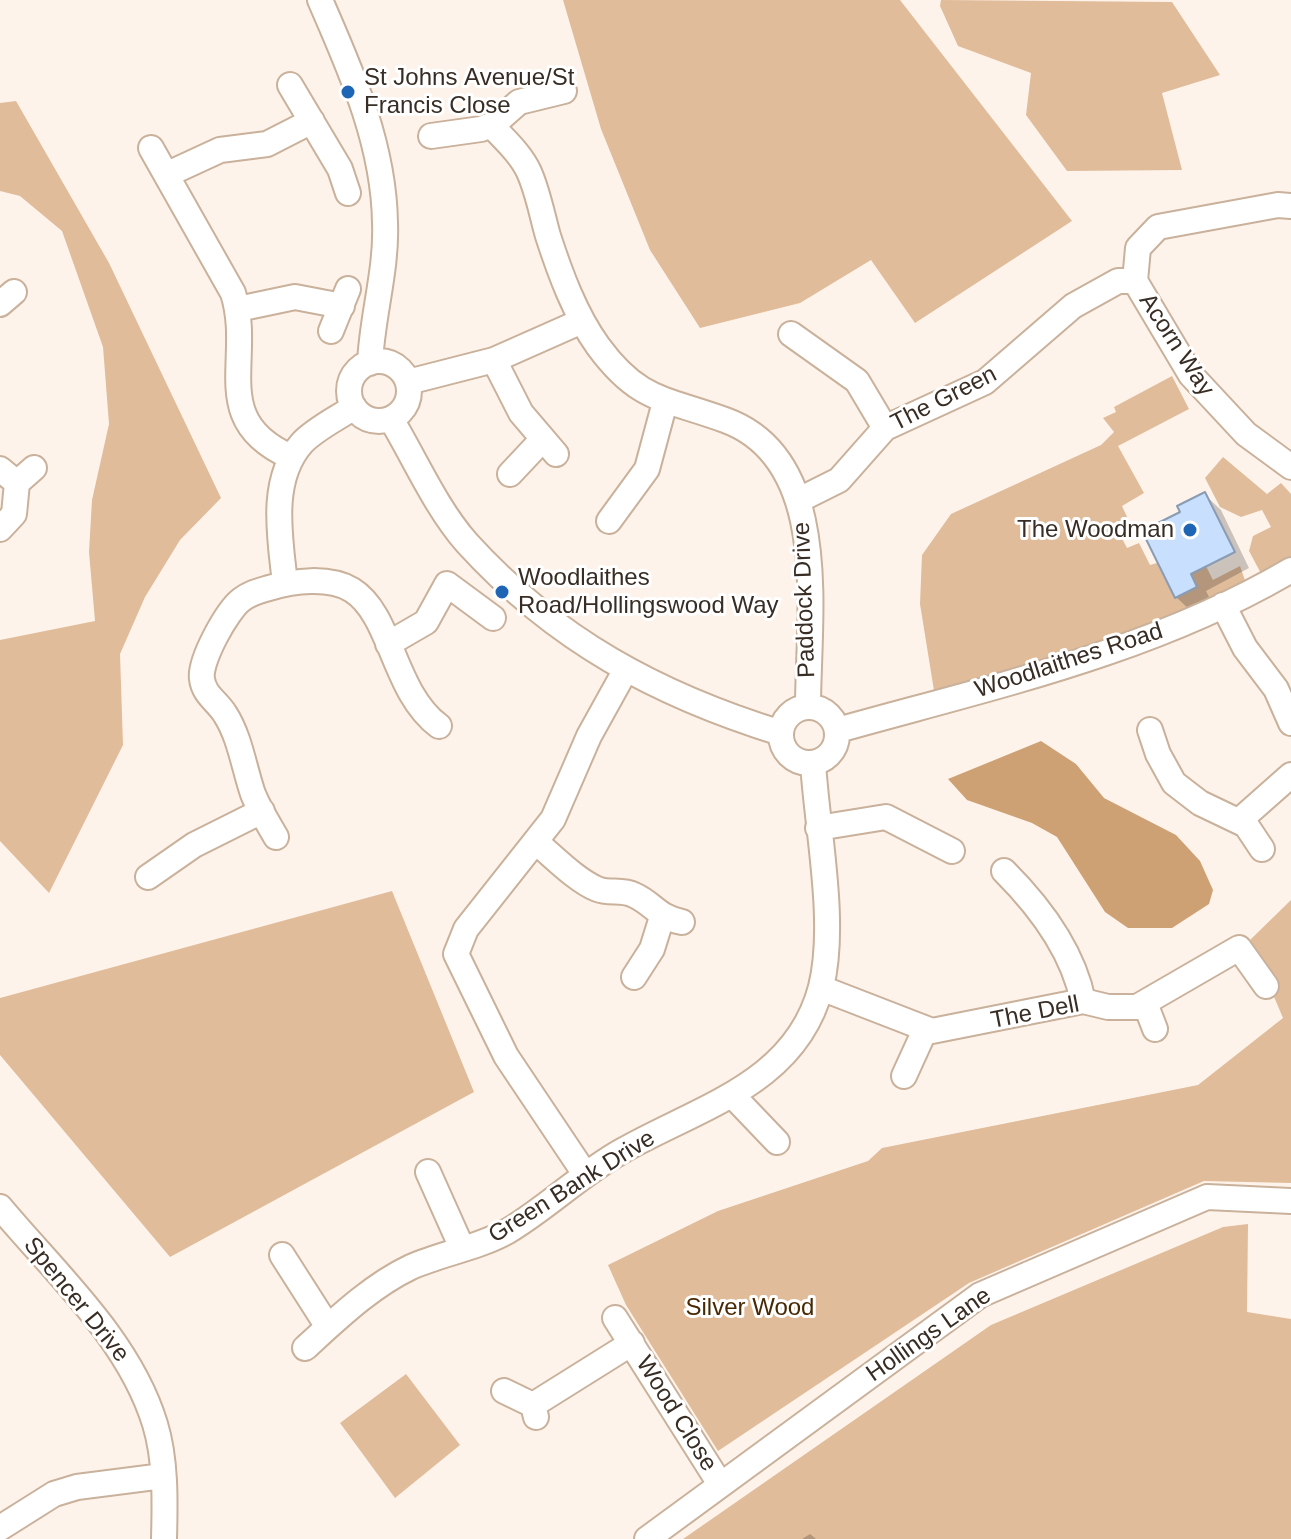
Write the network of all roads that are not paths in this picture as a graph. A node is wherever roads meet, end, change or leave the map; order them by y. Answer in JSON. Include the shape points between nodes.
{"nodes":[{"id":1,"x":320,"y":0,"type":"edge"},
{"id":2,"x":290,"y":85,"type":"dead end"},
{"id":3,"x":564,"y":91,"type":"dead end"},
{"id":4,"x":312,"y":121,"type":"junction"},
{"id":5,"x":491,"y":125,"type":"junction"},
{"id":6,"x":431,"y":136,"type":"dead end"},
{"id":7,"x":151,"y":148,"type":"dead end"},
{"id":8,"x":168,"y":174,"type":"junction"},
{"id":9,"x":348,"y":193,"type":"dead end"},
{"id":10,"x":1291,"y":206,"type":"edge"},
{"id":11,"x":1135,"y":281,"type":"junction"},
{"id":12,"x":238,"y":309,"type":"junction"},
{"id":13,"x":582,"y":321,"type":"junction"},
{"id":14,"x":331,"y":331,"type":"dead end"},
{"id":15,"x":791,"y":334,"type":"dead end"},
{"id":16,"x":494,"y":360,"type":"junction"},
{"id":17,"x":370,"y":363,"type":"junction"},
{"id":18,"x":408,"y":382,"type":"junction"},
{"id":19,"x":665,"y":402,"type":"junction"},
{"id":20,"x":354,"y":407,"type":"junction"},
{"id":21,"x":391,"y":419,"type":"junction"},
{"id":22,"x":885,"y":428,"type":"junction"},
{"id":23,"x":291,"y":457,"type":"junction"},
{"id":24,"x":1290,"y":469,"type":"edge"},
{"id":25,"x":17,"y":473,"type":"edge"},
{"id":26,"x":510,"y":474,"type":"dead end"},
{"id":27,"x":799,"y":500,"type":"junction"},
{"id":28,"x":609,"y":521,"type":"dead end"},
{"id":29,"x":0,"y":529,"type":"edge"},
{"id":30,"x":1291,"y":570,"type":"edge"},
{"id":31,"x":285,"y":583,"type":"junction"},
{"id":32,"x":1223,"y":605,"type":"junction"},
{"id":33,"x":493,"y":618,"type":"dead end"},
{"id":34,"x":388,"y":644,"type":"junction"},
{"id":35,"x":625,"y":671,"type":"junction"},
{"id":36,"x":808,"y":707,"type":"junction"},
{"id":37,"x":1291,"y":723,"type":"edge"},
{"id":38,"x":439,"y":726,"type":"dead end"},
{"id":39,"x":838,"y":730,"type":"junction"},
{"id":40,"x":1150,"y":730,"type":"dead end"},
{"id":41,"x":781,"y":733,"type":"junction"},
{"id":42,"x":813,"y":763,"type":"junction"},
{"id":43,"x":1291,"y":775,"type":"edge"},
{"id":44,"x":262,"y":811,"type":"junction"},
{"id":45,"x":1239,"y":821,"type":"junction"},
{"id":46,"x":818,"y":828,"type":"junction"},
{"id":47,"x":276,"y":837,"type":"dead end"},
{"id":48,"x":537,"y":843,"type":"junction"},
{"id":49,"x":1262,"y":849,"type":"dead end"},
{"id":50,"x":952,"y":851,"type":"dead end"},
{"id":51,"x":1004,"y":871,"type":"dead end"},
{"id":52,"x":148,"y":877,"type":"dead end"},
{"id":53,"x":634,"y":977,"type":"dead end"},
{"id":54,"x":1266,"y":986,"type":"dead end"},
{"id":55,"x":821,"y":988,"type":"junction"},
{"id":56,"x":1083,"y":1001,"type":"junction"},
{"id":57,"x":1145,"y":1003,"type":"junction"},
{"id":58,"x":1155,"y":1029,"type":"dead end"},
{"id":59,"x":925,"y":1030,"type":"junction"},
{"id":60,"x":904,"y":1076,"type":"dead end"},
{"id":61,"x":733,"y":1096,"type":"junction"},
{"id":62,"x":777,"y":1142,"type":"dead end"},
{"id":63,"x":428,"y":1172,"type":"dead end"},
{"id":64,"x":585,"y":1174,"type":"junction"},
{"id":65,"x":1291,"y":1201,"type":"edge"},
{"id":66,"x":5,"y":1222,"type":"edge"},
{"id":67,"x":462,"y":1248,"type":"junction"},
{"id":68,"x":282,"y":1255,"type":"dead end"},
{"id":69,"x":615,"y":1318,"type":"dead end"},
{"id":70,"x":328,"y":1327,"type":"junction"},
{"id":71,"x":632,"y":1343,"type":"junction"},
{"id":72,"x":305,"y":1348,"type":"dead end"},
{"id":73,"x":504,"y":1391,"type":"dead end"},
{"id":74,"x":163,"y":1476,"type":"junction"},
{"id":75,"x":720,"y":1484,"type":"junction"},
{"id":76,"x":0,"y":1528,"type":"edge"},
{"id":77,"x":164,"y":1539,"type":"edge"},
{"id":78,"x":647,"y":1539,"type":"edge"}],
"edges":[{"from":1,"to":17,"type":"street","via":[[354,80],[381,179],[386,223]]},
{"from":2,"to":4,"type":"street"},
{"from":3,"to":5,"type":"street","via":[[519,102]]},
{"from":4,"to":8,"type":"street","via":[[267,144],[220,150]]},
{"from":4,"to":9,"type":"street"},
{"from":5,"to":6,"type":"street"},
{"from":5,"to":13,"type":"street","name":"Paddock Drive","via":[[528,170]]},
{"from":7,"to":8,"type":"street"},
{"from":8,"to":12,"type":"street"},
{"from":10,"to":11,"type":"street","via":[[1158,227],[1138,248]]},
{"from":11,"to":22,"type":"street","name":"The Green","via":[[1118,281],[1073,306],[985,382]]},
{"from":11,"to":24,"type":"street","name":"Acorn Way","via":[[1191,375],[1219,408]]},
{"from":12,"to":14,"type":"street","via":[[295,297],[345,297]]},
{"from":12,"to":23,"type":"street","via":[[236,379],[244,418],[269,447]]},
{"from":13,"to":16,"type":"street"},
{"from":13,"to":19,"type":"street","name":"Paddock Drive","via":[[628,383]]},
{"from":15,"to":22,"type":"street","via":[[857,381]]},
{"from":16,"to":18,"type":"street"},
{"from":16,"to":26,"type":"street","via":[[507,389],[549,447]]},
{"from":17,"to":18,"type":"street","via":[[391,363]]},
{"from":17,"to":20,"type":"street","via":[[353,378]]},
{"from":18,"to":21,"type":"street","via":[[405,407]]},
{"from":19,"to":27,"type":"street","name":"Paddock Drive","via":[[746,428],[779,460]]},
{"from":19,"to":28,"type":"street","via":[[647,469]]},
{"from":20,"to":21,"type":"street","via":[[370,420]]},
{"from":20,"to":23,"type":"street","via":[[304,441]]},
{"from":21,"to":35,"type":"street","via":[[466,542],[537,608]]},
{"from":22,"to":27,"type":"street","name":"The Green","via":[[839,480]]},
{"from":23,"to":31,"type":"street","via":[[278,524]]},
{"from":25,"to":29,"type":"street","via":[[14,514]]},
{"from":27,"to":36,"type":"street","name":"Paddock Drive","via":[[808,552]]},
{"from":30,"to":32,"type":"street","name":"Woodlaithes Road"},
{"from":31,"to":34,"type":"street","via":[[341,584],[355,592]]},
{"from":31,"to":44,"type":"street","via":[[239,602],[201,664],[202,681],[233,732]]},
{"from":32,"to":37,"type":"street"},
{"from":32,"to":39,"type":"street","name":"Woodlaithes Road","via":[[1088,660]]},
{"from":33,"to":34,"type":"street","via":[[447,584],[426,622]]},
{"from":34,"to":38,"type":"street","via":[[412,700]]},
{"from":35,"to":41,"type":"street","via":[[701,707]]},
{"from":35,"to":48,"type":"street","via":[[589,736],[561,805]]},
{"from":36,"to":39,"type":"street","via":[[827,712]]},
{"from":36,"to":41,"type":"street","via":[[790,714]]},
{"from":39,"to":42,"type":"street","via":[[832,753]]},
{"from":40,"to":45,"type":"street","via":[[1174,783],[1200,803]]},
{"from":41,"to":42,"type":"street","via":[[791,757]]},
{"from":42,"to":46,"type":"street","name":"Green Bank Drive"},
{"from":43,"to":45,"type":"street"},
{"from":44,"to":47,"type":"street"},
{"from":44,"to":52,"type":"street","via":[[194,845]]},
{"from":45,"to":49,"type":"street"},
{"from":46,"to":50,"type":"street","via":[[886,817]]},
{"from":46,"to":55,"type":"street","name":"Green Bank Drive","via":[[825,930]]},
{"from":48,"to":53,"type":"street","via":[[590,885],[634,894],[672,920]]},
{"from":48,"to":64,"type":"street","via":[[466,929],[456,954],[506,1056]]},
{"from":51,"to":56,"type":"street","via":[[1046,919],[1078,973]]},
{"from":54,"to":57,"type":"street","name":"The Dell","via":[[1239,948]]},
{"from":55,"to":59,"type":"street","name":"The Dell"},
{"from":55,"to":61,"type":"street","name":"Green Bank Drive","via":[[796,1041]]},
{"from":56,"to":57,"type":"street","name":"The Dell","via":[[1128,1008]]},
{"from":56,"to":59,"type":"street","name":"The Dell","via":[[1013,1018]]},
{"from":57,"to":58,"type":"street"},
{"from":59,"to":60,"type":"street"},
{"from":61,"to":62,"type":"street"},
{"from":61,"to":64,"type":"street","name":"Green Bank Drive"},
{"from":63,"to":67,"type":"street"},
{"from":64,"to":67,"type":"street","name":"Green Bank Drive","via":[[508,1231]]},
{"from":65,"to":75,"type":"street","name":"Hollings Lane","via":[[1207,1197],[980,1295]]},
{"from":66,"to":74,"type":"street","name":"Spencer Drive","via":[[125,1359],[155,1424]]},
{"from":67,"to":70,"type":"street","name":"Green Bank Drive","via":[[396,1274]]},
{"from":68,"to":70,"type":"street"},
{"from":69,"to":71,"type":"street","name":"Wood Close"},
{"from":70,"to":72,"type":"street","name":"Green Bank Drive"},
{"from":71,"to":73,"type":"street","name":"Wood Close","via":[[535,1412]]},
{"from":71,"to":75,"type":"street","name":"Wood Close"},
{"from":74,"to":76,"type":"street","via":[[54,1494]]},
{"from":74,"to":77,"type":"street","name":"Spencer Drive"},
{"from":75,"to":78,"type":"street","name":"Hollings Lane"}]}
